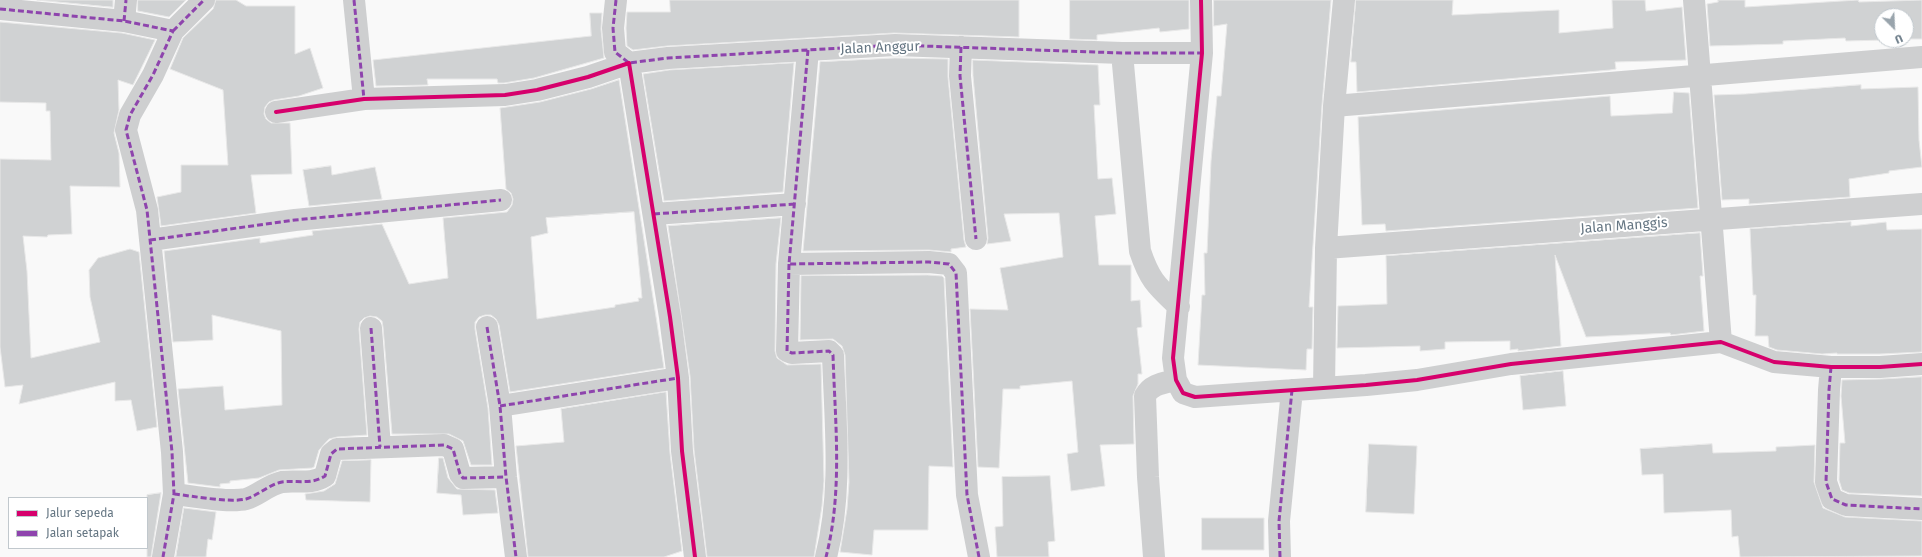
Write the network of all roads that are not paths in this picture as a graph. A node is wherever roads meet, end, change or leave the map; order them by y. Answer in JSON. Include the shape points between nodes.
{"nodes":[{"id":1,"x":204,"y":0,"type":"edge"},
{"id":2,"x":354,"y":0,"type":"edge"},
{"id":3,"x":616,"y":0,"type":"edge"},
{"id":4,"x":1201,"y":0,"type":"edge"},
{"id":5,"x":1344,"y":0,"type":"edge"},
{"id":6,"x":1694,"y":0,"type":"edge"},
{"id":7,"x":0,"y":9,"type":"edge"},
{"id":8,"x":125,"y":10,"type":"edge"},
{"id":9,"x":173,"y":31,"type":"junction"},
{"id":10,"x":961,"y":47,"type":"junction"},
{"id":11,"x":808,"y":50,"type":"junction"},
{"id":12,"x":1122,"y":52,"type":"junction"},
{"id":13,"x":1202,"y":53,"type":"junction"},
{"id":14,"x":1922,"y":57,"type":"edge"},
{"id":15,"x":629,"y":63,"type":"junction"},
{"id":16,"x":1700,"y":75,"type":"junction"},
{"id":17,"x":364,"y":99,"type":"junction"},
{"id":18,"x":1334,"y":106,"type":"junction"},
{"id":19,"x":276,"y":112,"type":"dead end"},
{"id":20,"x":501,"y":200,"type":"dead end"},
{"id":21,"x":795,"y":204,"type":"junction"},
{"id":22,"x":1922,"y":204,"type":"edge"},
{"id":23,"x":654,"y":214,"type":"junction"},
{"id":24,"x":1711,"y":220,"type":"junction"},
{"id":25,"x":976,"y":238,"type":"dead end"},
{"id":26,"x":150,"y":240,"type":"junction"},
{"id":27,"x":1326,"y":248,"type":"junction"},
{"id":28,"x":789,"y":264,"type":"junction"},
{"id":29,"x":1179,"y":307,"type":"junction"},
{"id":30,"x":487,"y":327,"type":"dead end"},
{"id":31,"x":371,"y":328,"type":"dead end"},
{"id":32,"x":1721,"y":342,"type":"junction"},
{"id":33,"x":1922,"y":364,"type":"edge"},
{"id":34,"x":1831,"y":366,"type":"junction"},
{"id":35,"x":678,"y":378,"type":"junction"},
{"id":36,"x":1176,"y":380,"type":"junction"},
{"id":37,"x":1324,"y":388,"type":"junction"},
{"id":38,"x":1292,"y":390,"type":"junction"},
{"id":39,"x":500,"y":406,"type":"junction"},
{"id":40,"x":380,"y":447,"type":"junction"},
{"id":41,"x":506,"y":477,"type":"junction"},
{"id":42,"x":174,"y":494,"type":"junction"},
{"id":43,"x":1922,"y":508,"type":"edge"},
{"id":44,"x":163,"y":557,"type":"edge"},
{"id":45,"x":516,"y":557,"type":"edge"},
{"id":46,"x":695,"y":557,"type":"edge"},
{"id":47,"x":826,"y":557,"type":"edge"},
{"id":48,"x":979,"y":557,"type":"edge"},
{"id":49,"x":1154,"y":557,"type":"edge"},
{"id":50,"x":1280,"y":557,"type":"edge"}],
"edges":[{"from":1,"to":9,"type":"street"},
{"from":2,"to":17,"type":"street"},
{"from":3,"to":15,"type":"street","via":[[613,28],[615,52]]},
{"from":4,"to":13,"type":"street"},
{"from":5,"to":18,"type":"street"},
{"from":6,"to":16,"type":"street"},
{"from":7,"to":8,"type":"street"},
{"from":8,"to":9,"type":"street"},
{"from":9,"to":26,"type":"street","via":[[153,75],[130,115],[126,130],[147,210]]},
{"from":10,"to":11,"type":"street","name":"Jalan Anggur","via":[[895,45]]},
{"from":10,"to":12,"type":"street","name":"Jalan Anggur"},
{"from":10,"to":25,"type":"street","via":[[960,83]]},
{"from":11,"to":15,"type":"street","name":"Jalan Anggur","via":[[668,58]]},
{"from":11,"to":21,"type":"street"},
{"from":12,"to":13,"type":"street","name":"Jalan Anggur"},
{"from":12,"to":29,"type":"street","via":[[1140,252],[1152,280]]},
{"from":13,"to":29,"type":"street"},
{"from":14,"to":16,"type":"street"},
{"from":15,"to":17,"type":"street","name":"Jalan Anggur","via":[[588,77],[505,95]]},
{"from":15,"to":23,"type":"street"},
{"from":16,"to":18,"type":"street"},
{"from":16,"to":24,"type":"street"},
{"from":17,"to":19,"type":"street","name":"Jalan Anggur"},
{"from":18,"to":27,"type":"street"},
{"from":20,"to":26,"type":"street","via":[[295,220]]},
{"from":21,"to":23,"type":"street"},
{"from":21,"to":28,"type":"street"},
{"from":22,"to":24,"type":"street","name":"Jalan Manggis"},
{"from":23,"to":35,"type":"street"},
{"from":24,"to":27,"type":"street","name":"Jalan Manggis"},
{"from":24,"to":32,"type":"street"},
{"from":26,"to":42,"type":"street","via":[[163,352]]},
{"from":27,"to":37,"type":"street"},
{"from":28,"to":47,"type":"street","via":[[787,351],[792,354],[829,351],[833,355],[837,473],[832,531]]},
{"from":28,"to":48,"type":"street","via":[[929,262],[949,264],[956,273],[967,496]]},
{"from":29,"to":36,"type":"street","via":[[1173,358]]},
{"from":30,"to":39,"type":"street"},
{"from":31,"to":40,"type":"street"},
{"from":32,"to":34,"type":"street","via":[[1774,362]]},
{"from":32,"to":37,"type":"street","via":[[1511,364],[1417,380]]},
{"from":33,"to":34,"type":"street","via":[[1880,367]]},
{"from":34,"to":43,"type":"street","via":[[1826,482],[1832,499],[1846,505]]},
{"from":35,"to":39,"type":"street"},
{"from":35,"to":46,"type":"street","via":[[682,451]]},
{"from":36,"to":38,"type":"street","via":[[1183,393],[1195,397]]},
{"from":36,"to":49,"type":"street","via":[[1155,385],[1145,396]]},
{"from":37,"to":38,"type":"street"},
{"from":38,"to":50,"type":"street","via":[[1278,521]]},
{"from":39,"to":41,"type":"street"},
{"from":40,"to":41,"type":"street","via":[[444,445],[453,449],[463,478]]},
{"from":40,"to":42,"type":"street","via":[[337,449],[331,454],[322,478],[280,483],[244,499]]},
{"from":41,"to":45,"type":"street"},
{"from":42,"to":44,"type":"street"}]}
